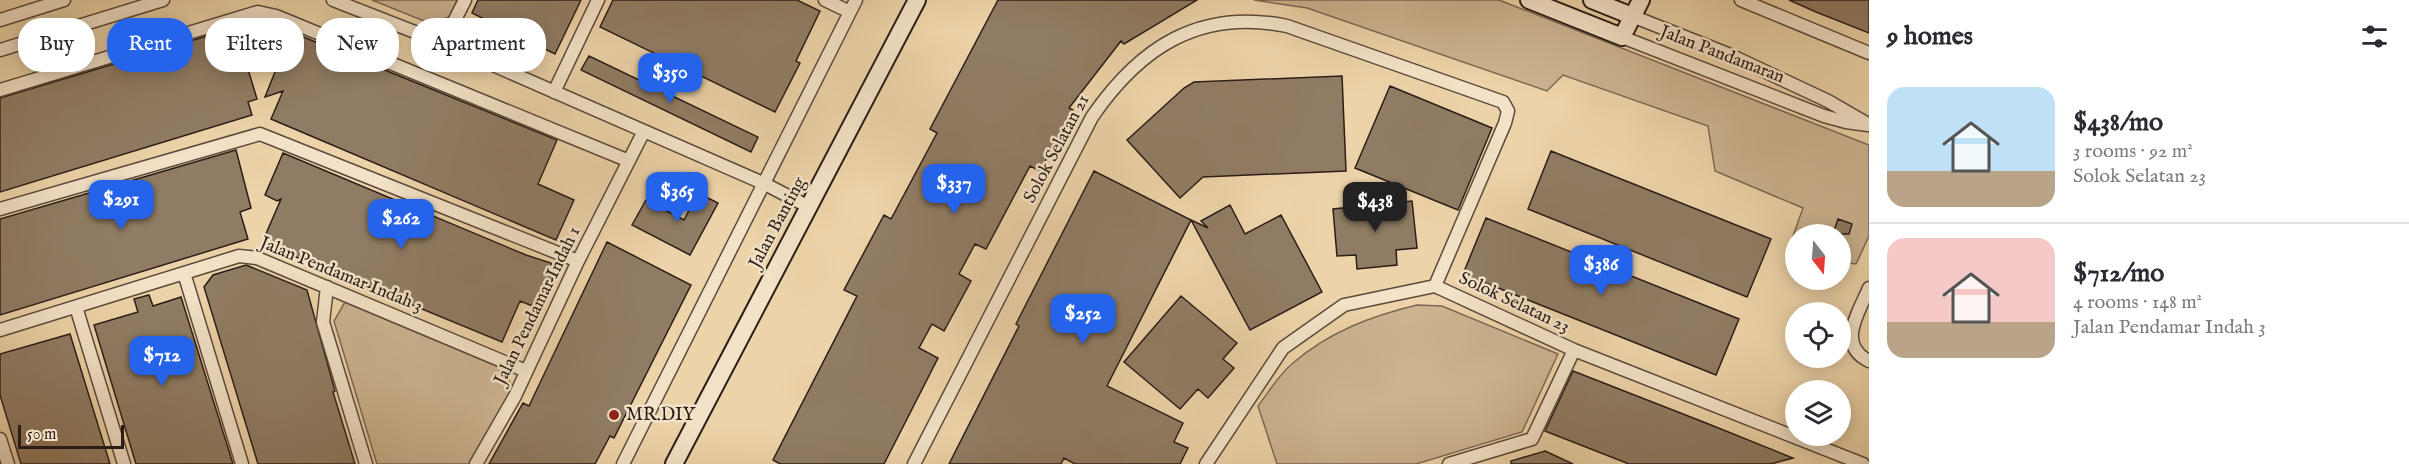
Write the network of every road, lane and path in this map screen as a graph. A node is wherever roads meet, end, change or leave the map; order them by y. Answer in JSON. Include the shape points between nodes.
{"nodes":[{"id":1,"x":64,"y":0,"type":"edge"},
{"id":2,"x":333,"y":0,"type":"edge"},
{"id":3,"x":465,"y":0,"type":"edge"},
{"id":4,"x":598,"y":0,"type":"edge"},
{"id":5,"x":825,"y":0,"type":"edge"},
{"id":6,"x":856,"y":0,"type":"edge"},
{"id":7,"x":917,"y":0,"type":"edge"},
{"id":8,"x":1529,"y":0,"type":"edge"},
{"id":9,"x":1592,"y":0,"type":"edge"},
{"id":10,"x":1641,"y":0,"type":"edge"},
{"id":11,"x":1741,"y":0,"type":"edge"},
{"id":12,"x":155,"y":1,"type":"edge"},
{"id":13,"x":1614,"y":4,"type":"edge"},
{"id":14,"x":850,"y":12,"type":"junction"},
{"id":15,"x":1632,"y":16,"type":"junction"},
{"id":16,"x":456,"y":18,"type":"edge"},
{"id":17,"x":0,"y":20,"type":"edge"},
{"id":18,"x":1602,"y":29,"type":"junction"},
{"id":19,"x":411,"y":31,"type":"edge"},
{"id":20,"x":1622,"y":37,"type":"junction"},
{"id":21,"x":0,"y":50,"type":"edge"},
{"id":22,"x":1869,"y":53,"type":"edge"},
{"id":23,"x":508,"y":72,"type":"edge"},
{"id":24,"x":0,"y":90,"type":"edge"},
{"id":25,"x":554,"y":92,"type":"junction"},
{"id":26,"x":1869,"y":125,"type":"edge"},
{"id":27,"x":644,"y":131,"type":"junction"},
{"id":28,"x":629,"y":161,"type":"junction"},
{"id":29,"x":765,"y":184,"type":"junction"},
{"id":30,"x":809,"y":207,"type":"junction"},
{"id":31,"x":0,"y":209,"type":"edge"},
{"id":32,"x":578,"y":261,"type":"junction"},
{"id":33,"x":184,"y":273,"type":"junction"},
{"id":34,"x":1435,"y":286,"type":"junction"},
{"id":35,"x":327,"y":287,"type":"junction"},
{"id":36,"x":1869,"y":288,"type":"edge"},
{"id":37,"x":76,"y":307,"type":"junction"},
{"id":38,"x":0,"y":330,"type":"edge"},
{"id":39,"x":1574,"y":350,"type":"junction"},
{"id":40,"x":1869,"y":361,"type":"edge"},
{"id":41,"x":526,"y":371,"type":"junction"},
{"id":42,"x":0,"y":439,"type":"edge"},
{"id":43,"x":8,"y":464,"type":"edge"},
{"id":44,"x":124,"y":464,"type":"edge"},
{"id":45,"x":242,"y":464,"type":"edge"},
{"id":46,"x":366,"y":464,"type":"edge"},
{"id":47,"x":476,"y":464,"type":"edge"},
{"id":48,"x":623,"y":464,"type":"edge"},
{"id":49,"x":675,"y":464,"type":"edge"},
{"id":50,"x":915,"y":464,"type":"edge"},
{"id":51,"x":1206,"y":464,"type":"edge"},
{"id":52,"x":1449,"y":464,"type":"edge"},
{"id":53,"x":1863,"y":464,"type":"edge"}],
"edges":[{"from":1,"to":17,"type":"street"},
{"from":2,"to":19,"type":"street"},
{"from":3,"to":16,"type":"street"},
{"from":4,"to":25,"type":"street"},
{"from":5,"to":14,"type":"street"},
{"from":6,"to":14,"type":"street"},
{"from":7,"to":30,"type":"main road","name":"Jalan Banting"},
{"from":8,"to":18,"type":"main road","name":"Jalan Pandamaran"},
{"from":9,"to":13,"type":"main road"},
{"from":10,"to":15,"type":"main road"},
{"from":11,"to":22,"type":"street"},
{"from":12,"to":21,"type":"street"},
{"from":13,"to":15,"type":"main road"},
{"from":13,"to":18,"type":"main road"},
{"from":14,"to":29,"type":"street"},
{"from":15,"to":20,"type":"main road"},
{"from":15,"to":26,"type":"street","via":[[1758,68]]},
{"from":18,"to":20,"type":"main road","name":"Jalan Pandamaran"},
{"from":20,"to":26,"type":"street","name":"Jalan Pandamaran","via":[[1824,116]]},
{"from":23,"to":25,"type":"street"},
{"from":24,"to":28,"type":"street","via":[[258,12]]},
{"from":25,"to":27,"type":"street"},
{"from":27,"to":28,"type":"street","name":"Jalan Pendamar Indah 1"},
{"from":27,"to":29,"type":"street"},
{"from":28,"to":32,"type":"street","name":"Jalan Pendamar Indah 1"},
{"from":29,"to":30,"type":"street"},
{"from":29,"to":48,"type":"street"},
{"from":30,"to":49,"type":"main road","name":"Jalan Banting"},
{"from":31,"to":32,"type":"street","via":[[260,134]]},
{"from":32,"to":41,"type":"street","name":"Jalan Pendamar Indah 1"},
{"from":33,"to":35,"type":"street","name":"Jalan Pendamar Indah 3","via":[[239,256],[257,258]]},
{"from":33,"to":37,"type":"street","name":"Jalan Pendamar Indah 3"},
{"from":33,"to":45,"type":"street"},
{"from":34,"to":39,"type":"street","name":"Solok Selatan 23"},
{"from":34,"to":50,"type":"street","name":"Solok Selatan 21","via":[[1505,123],[1508,111],[1503,102],[1287,26],[1262,21],[1217,23],[1194,29],[1149,52],[1108,94],[1092,117]]},
{"from":34,"to":51,"type":"street","name":"Solok Selatan 23","via":[[1344,305],[1283,348]]},
{"from":35,"to":41,"type":"street","name":"Jalan Pendamar Indah 3"},
{"from":35,"to":46,"type":"street","via":[[323,322]]},
{"from":36,"to":40,"type":"street","via":[[1851,332],[1851,342],[1860,357]]},
{"from":37,"to":38,"type":"street","name":"Jalan Pendamar Indah 3"},
{"from":37,"to":44,"type":"street"},
{"from":39,"to":52,"type":"street","via":[[1532,439]]},
{"from":39,"to":53,"type":"street","name":"Solok Selatan 23"},
{"from":41,"to":47,"type":"street","name":"Jalan Pendamar Indah 1"},
{"from":42,"to":43,"type":"street"}]}
